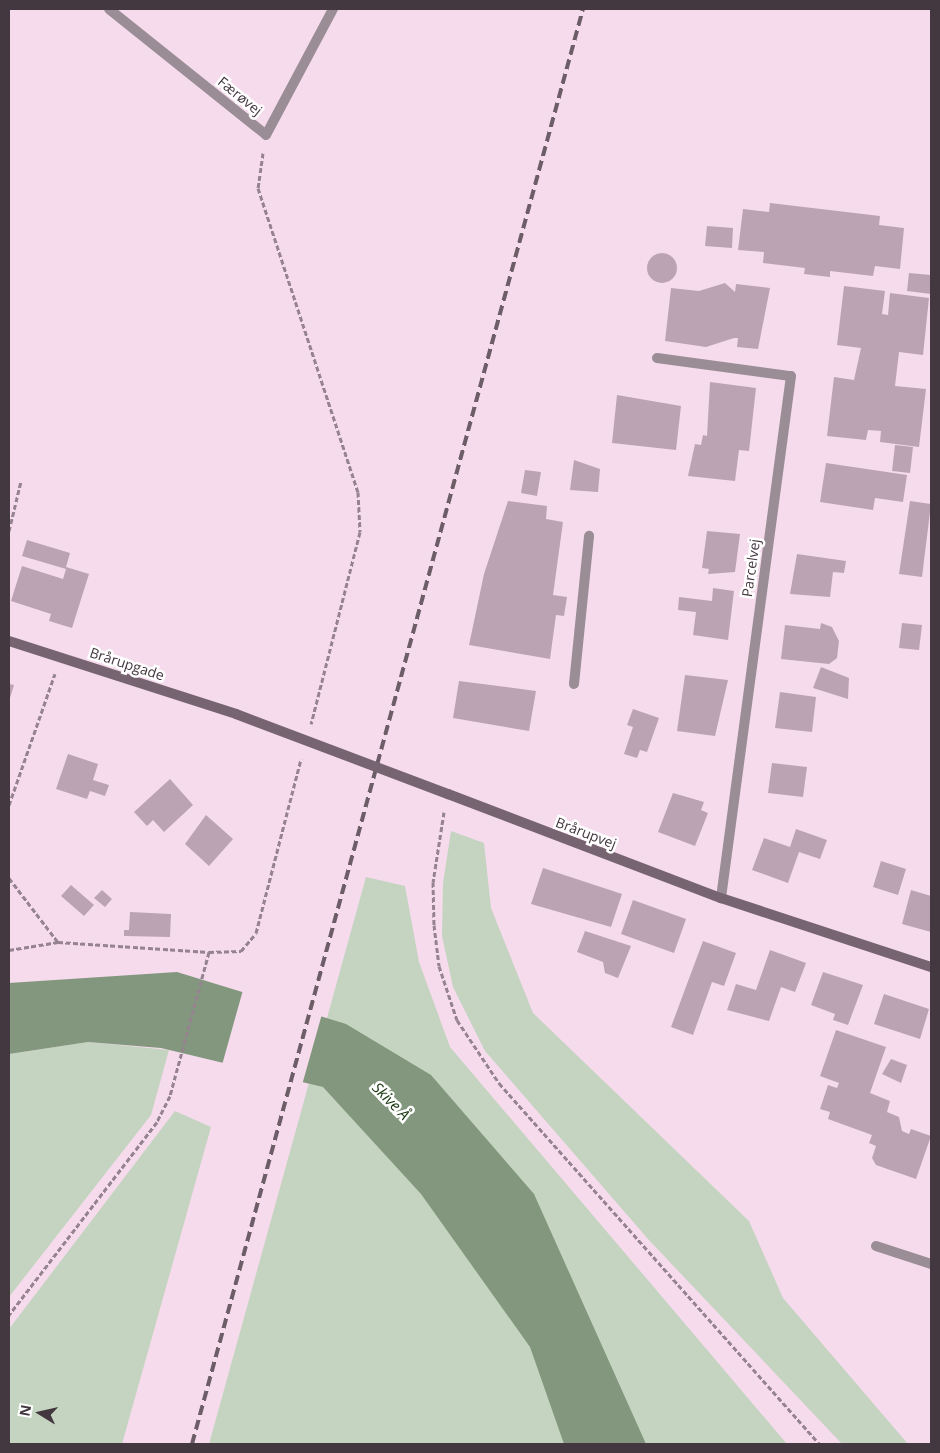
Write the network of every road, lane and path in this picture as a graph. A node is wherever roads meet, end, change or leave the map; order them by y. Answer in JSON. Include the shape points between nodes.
{"nodes":[{"id":1,"x":109,"y":9,"type":"edge"},
{"id":2,"x":332,"y":9,"type":"edge"},
{"id":3,"x":266,"y":135,"type":"junction"},
{"id":4,"x":657,"y":358,"type":"dead end"},
{"id":5,"x":21,"y":481,"type":"dead end"},
{"id":6,"x":9,"y":531,"type":"edge"},
{"id":7,"x":590,"y":536,"type":"dead end"},
{"id":8,"x":9,"y":641,"type":"edge"},
{"id":9,"x":61,"y":657,"type":"junction"},
{"id":10,"x":574,"y":684,"type":"dead end"},
{"id":11,"x":236,"y":714,"type":"joint"},
{"id":12,"x":308,"y":732,"type":"dead end"},
{"id":13,"x":303,"y":751,"type":"dead end"},
{"id":14,"x":448,"y":794,"type":"junction"},
{"id":15,"x":9,"y":805,"type":"edge"},
{"id":16,"x":9,"y":878,"type":"edge"},
{"id":17,"x":721,"y":898,"type":"junction"},
{"id":18,"x":58,"y":942,"type":"junction"},
{"id":19,"x":9,"y":950,"type":"edge"},
{"id":20,"x":209,"y":952,"type":"junction"},
{"id":21,"x":931,"y":967,"type":"edge"},
{"id":22,"x":876,"y":1246,"type":"dead end"},
{"id":23,"x":931,"y":1264,"type":"edge"},
{"id":24,"x":9,"y":1315,"type":"edge"},
{"id":25,"x":820,"y":1444,"type":"edge"}],
"edges":[{"from":1,"to":3,"type":"street","name":"Færøvej"},
{"from":2,"to":3,"type":"street","name":"Færøvej"},
{"from":3,"to":12,"type":"path","via":[[258,188],[358,492],[360,532]]},
{"from":4,"to":17,"type":"street","name":"Parcelvej","via":[[791,376]]},
{"from":5,"to":6,"type":"path"},
{"from":7,"to":10,"type":"street"},
{"from":8,"to":9,"type":"street","name":"Brårupgade"},
{"from":9,"to":11,"type":"street","name":"Brårupgade"},
{"from":9,"to":15,"type":"path"},
{"from":11,"to":14,"type":"street","name":"Brårupvej","bridge":true},
{"from":13,"to":20,"type":"path","via":[[256,932],[241,951]]},
{"from":14,"to":17,"type":"street","name":"Brårupvej"},
{"from":14,"to":25,"type":"path","via":[[433,882],[434,925],[439,966],[457,1020],[499,1083]]},
{"from":16,"to":18,"type":"path"},
{"from":17,"to":21,"type":"street","name":"Brårupvej"},
{"from":18,"to":19,"type":"path"},
{"from":18,"to":20,"type":"path"},
{"from":20,"to":24,"type":"path","via":[[170,1096],[157,1122]]},
{"from":22,"to":23,"type":"street"}]}
